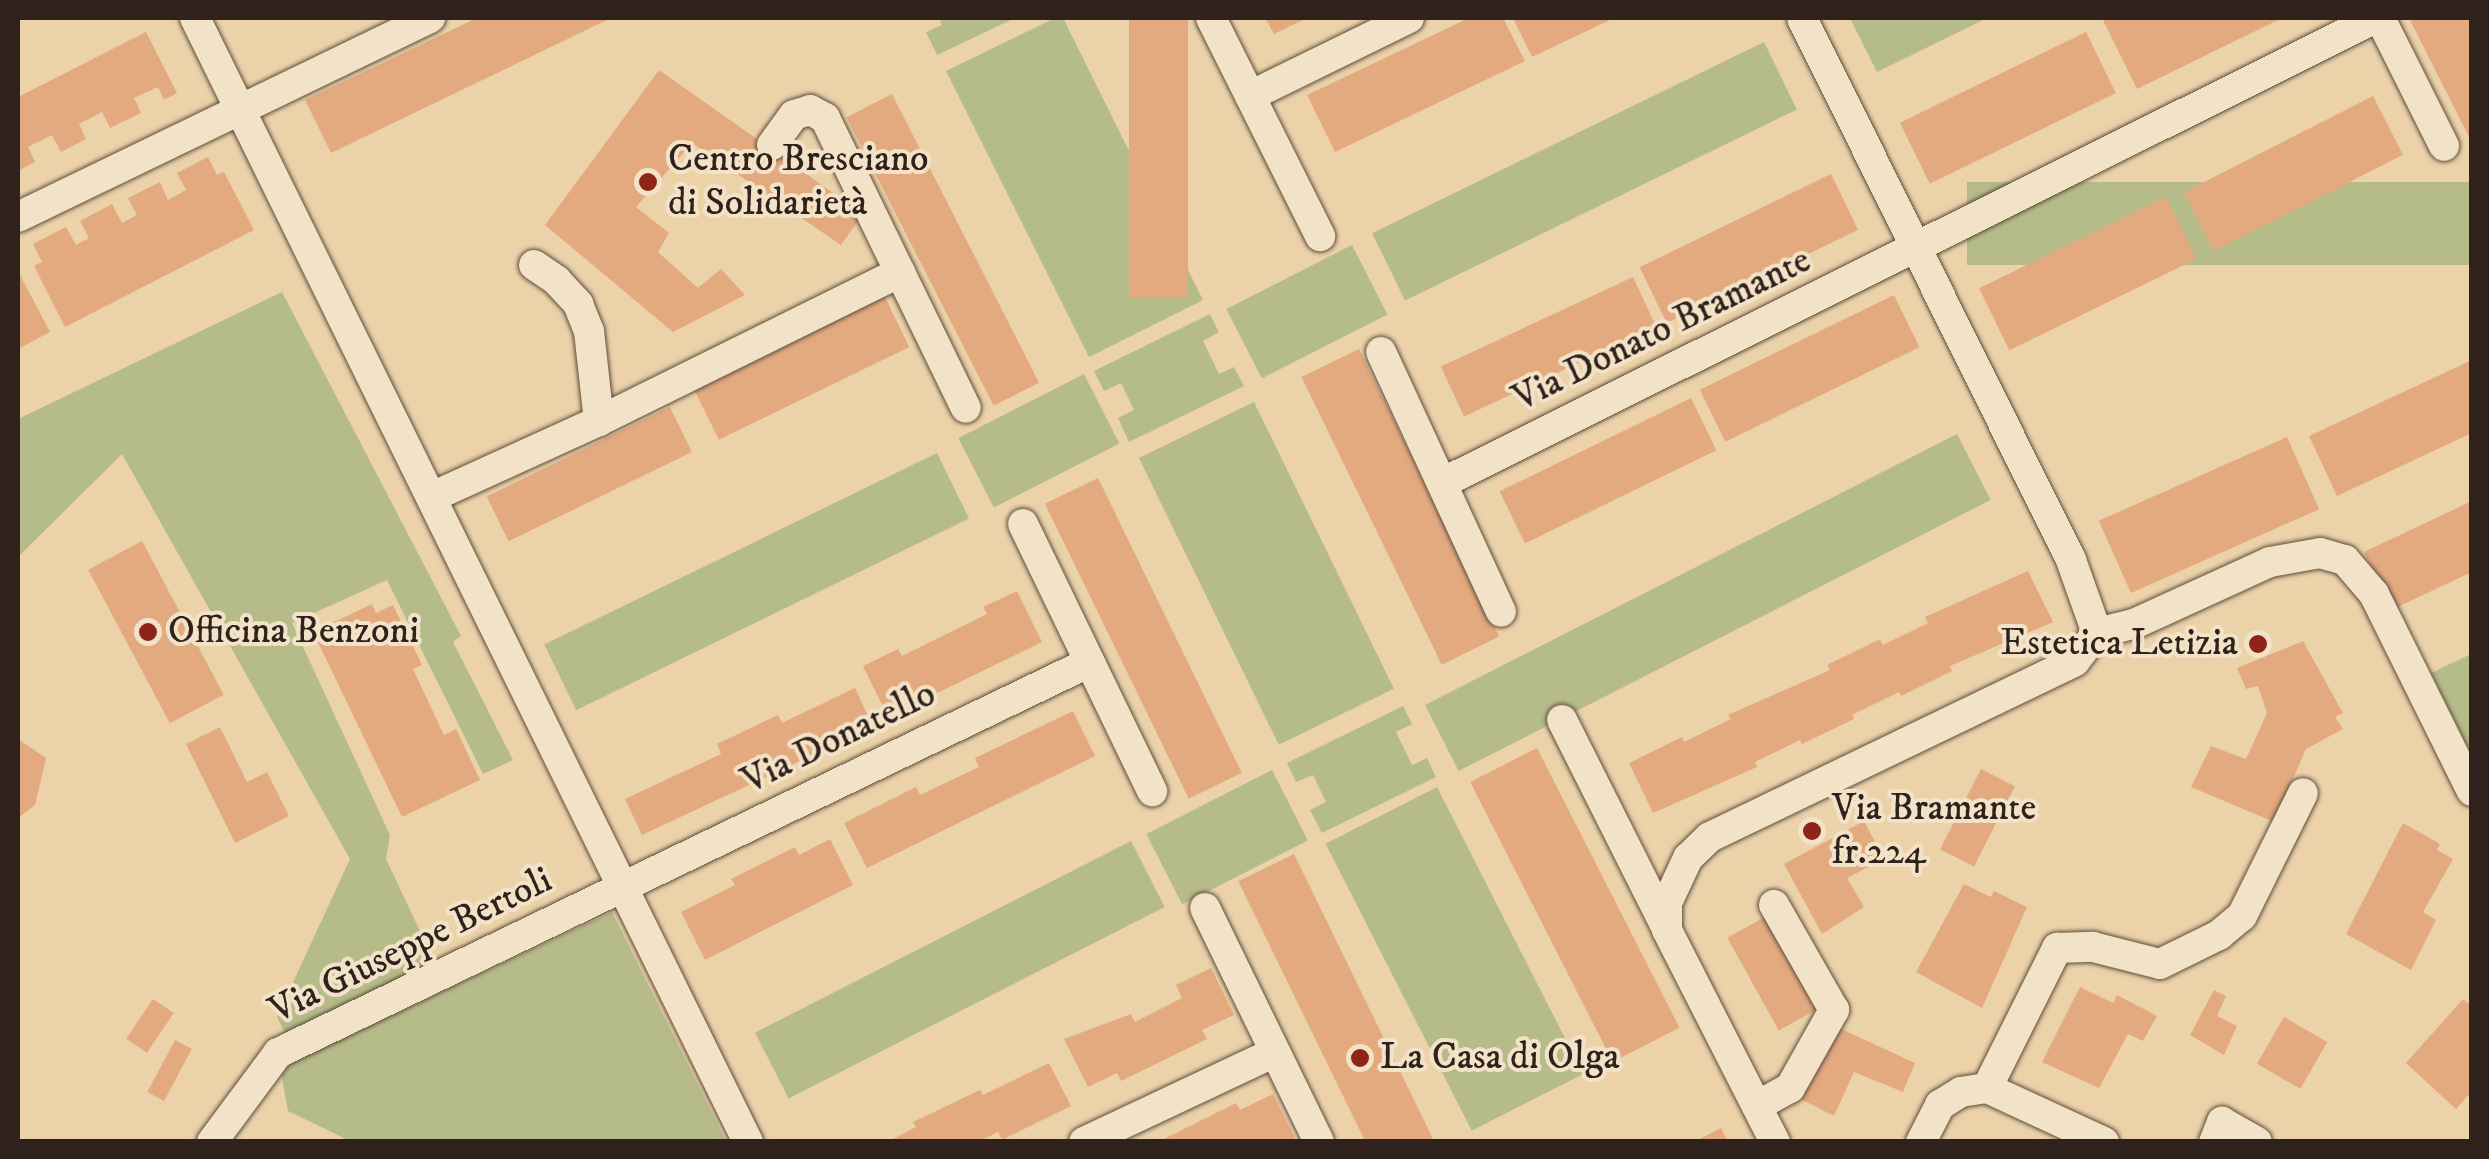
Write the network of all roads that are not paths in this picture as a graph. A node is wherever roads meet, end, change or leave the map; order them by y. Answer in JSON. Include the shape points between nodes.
{"nodes":[{"id":1,"x":195,"y":18,"type":"edge"},
{"id":2,"x":430,"y":18,"type":"edge"},
{"id":3,"x":1211,"y":18,"type":"edge"},
{"id":4,"x":1408,"y":18,"type":"edge"},
{"id":5,"x":1802,"y":18,"type":"edge"},
{"id":6,"x":2378,"y":18,"type":"edge"},
{"id":7,"x":1250,"y":96,"type":"junction"},
{"id":8,"x":240,"y":108,"type":"junction"},
{"id":9,"x":772,"y":145,"type":"dead end"},
{"id":10,"x":2444,"y":146,"type":"dead end"},
{"id":11,"x":18,"y":217,"type":"edge"},
{"id":12,"x":1320,"y":236,"type":"dead end"},
{"id":13,"x":1918,"y":250,"type":"junction"},
{"id":14,"x":534,"y":265,"type":"dead end"},
{"id":15,"x":900,"y":272,"type":"junction"},
{"id":16,"x":1382,"y":352,"type":"dead end"},
{"id":17,"x":966,"y":408,"type":"dead end"},
{"id":18,"x":599,"y":421,"type":"junction"},
{"id":19,"x":1442,"y":483,"type":"junction"},
{"id":20,"x":432,"y":498,"type":"junction"},
{"id":21,"x":1023,"y":524,"type":"dead end"},
{"id":22,"x":1501,"y":612,"type":"dead end"},
{"id":23,"x":2097,"y":634,"type":"junction"},
{"id":24,"x":1090,"y":662,"type":"junction"},
{"id":25,"x":1562,"y":720,"type":"dead end"},
{"id":26,"x":1152,"y":790,"type":"dead end"},
{"id":27,"x":2472,"y":791,"type":"edge"},
{"id":28,"x":2303,"y":793,"type":"dead end"},
{"id":29,"x":623,"y":886,"type":"junction"},
{"id":30,"x":1774,"y":905,"type":"dead end"},
{"id":31,"x":1206,"y":908,"type":"dead end"},
{"id":32,"x":1667,"y":930,"type":"junction"},
{"id":33,"x":1275,"y":1052,"type":"junction"},
{"id":34,"x":1987,"y":1088,"type":"junction"},
{"id":35,"x":1757,"y":1106,"type":"junction"},
{"id":36,"x":212,"y":1142,"type":"edge"},
{"id":37,"x":748,"y":1142,"type":"edge"},
{"id":38,"x":1084,"y":1142,"type":"edge"},
{"id":39,"x":1319,"y":1142,"type":"edge"},
{"id":40,"x":1774,"y":1142,"type":"edge"},
{"id":41,"x":1921,"y":1142,"type":"edge"},
{"id":42,"x":2104,"y":1142,"type":"edge"},
{"id":43,"x":2214,"y":1142,"type":"edge"},
{"id":44,"x":2257,"y":1142,"type":"edge"}],
"edges":[{"from":1,"to":8,"type":"street"},
{"from":2,"to":8,"type":"street"},
{"from":3,"to":7,"type":"street"},
{"from":4,"to":7,"type":"street"},
{"from":5,"to":13,"type":"street"},
{"from":6,"to":10,"type":"street","name":"Via Donato Bramante"},
{"from":6,"to":13,"type":"street","name":"Via Donato Bramante"},
{"from":7,"to":12,"type":"street"},
{"from":8,"to":11,"type":"street"},
{"from":8,"to":20,"type":"street"},
{"from":9,"to":15,"type":"street","via":[[794,115],[810,110],[825,118]]},
{"from":13,"to":19,"type":"street","name":"Via Donato Bramante"},
{"from":13,"to":23,"type":"street","via":[[2071,560]]},
{"from":14,"to":18,"type":"street","via":[[567,292],[590,331]]},
{"from":15,"to":17,"type":"street"},
{"from":15,"to":18,"type":"street"},
{"from":16,"to":19,"type":"street"},
{"from":18,"to":20,"type":"street"},
{"from":19,"to":22,"type":"street"},
{"from":20,"to":29,"type":"street"},
{"from":21,"to":24,"type":"street"},
{"from":23,"to":27,"type":"street","via":[[2270,562],[2320,553],[2346,560],[2374,594]]},
{"from":23,"to":32,"type":"street","via":[[2075,661],[1710,838],[1676,877]]},
{"from":24,"to":26,"type":"street"},
{"from":24,"to":29,"type":"street","name":"Via Donatello"},
{"from":25,"to":32,"type":"street"},
{"from":28,"to":34,"type":"street","via":[[2242,916],[2219,934],[2160,964],[2094,947],[2057,948]]},
{"from":29,"to":36,"type":"street","name":"Via Giuseppe Bertoli","via":[[278,1053]]},
{"from":29,"to":37,"type":"street"},
{"from":30,"to":35,"type":"street","via":[[1834,1010],[1790,1088]]},
{"from":31,"to":33,"type":"street"},
{"from":32,"to":35,"type":"street"},
{"from":33,"to":38,"type":"street"},
{"from":33,"to":39,"type":"street"},
{"from":34,"to":41,"type":"street","via":[[1961,1092],[1940,1105]]},
{"from":34,"to":42,"type":"street"},
{"from":35,"to":40,"type":"street"},
{"from":43,"to":44,"type":"street","via":[[2222,1122]]}]}
